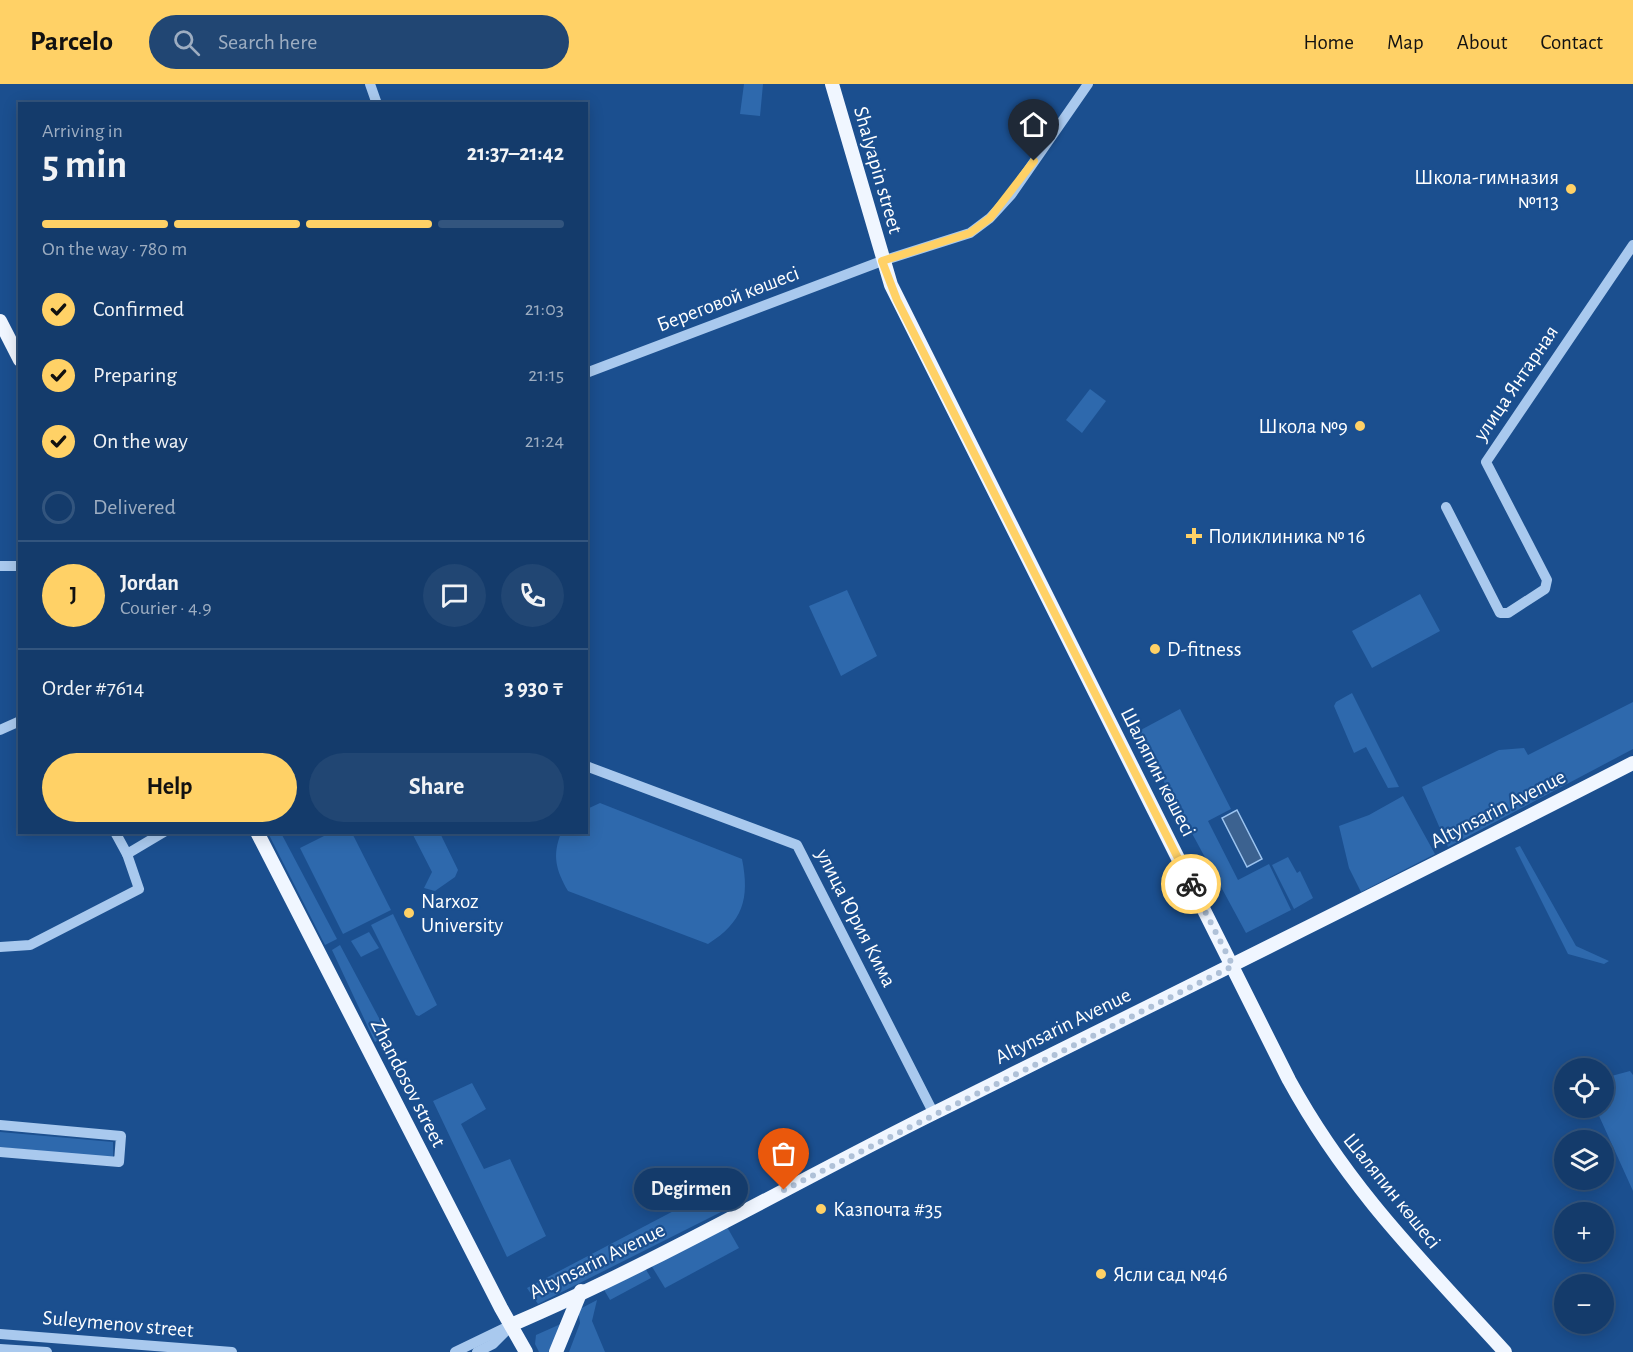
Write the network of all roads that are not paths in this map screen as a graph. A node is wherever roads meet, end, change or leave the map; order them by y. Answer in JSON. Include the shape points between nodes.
{"nodes":[{"id":1,"x":370,"y":84,"type":"edge"},
{"id":2,"x":832,"y":84,"type":"edge"},
{"id":3,"x":1088,"y":84,"type":"edge"},
{"id":4,"x":376,"y":102,"type":"edge"},
{"id":5,"x":1633,"y":245,"type":"edge"},
{"id":6,"x":882,"y":261,"type":"junction"},
{"id":7,"x":0,"y":321,"type":"edge"},
{"id":8,"x":18,"y":356,"type":"edge"},
{"id":9,"x":588,"y":372,"type":"edge"},
{"id":10,"x":1446,"y":507,"type":"dead end"},
{"id":11,"x":0,"y":566,"type":"edge"},
{"id":12,"x":18,"y":566,"type":"edge"},
{"id":13,"x":18,"y":722,"type":"edge"},
{"id":14,"x":0,"y":730,"type":"edge"},
{"id":15,"x":1633,"y":763,"type":"edge"},
{"id":16,"x":588,"y":767,"type":"edge"},
{"id":17,"x":116,"y":834,"type":"edge"},
{"id":18,"x":258,"y":834,"type":"edge"},
{"id":19,"x":152,"y":835,"type":"edge"},
{"id":20,"x":127,"y":854,"type":"junction"},
{"id":21,"x":0,"y":947,"type":"edge"},
{"id":22,"x":1233,"y":966,"type":"junction"},
{"id":23,"x":934,"y":1114,"type":"junction"},
{"id":24,"x":0,"y":1125,"type":"edge"},
{"id":25,"x":0,"y":1152,"type":"edge"},
{"id":26,"x":581,"y":1291,"type":"junction"},
{"id":27,"x":511,"y":1325,"type":"junction"},
{"id":28,"x":0,"y":1334,"type":"edge"},
{"id":29,"x":119,"y":1348,"type":"edge"},
{"id":30,"x":0,"y":1349,"type":"edge"},
{"id":31,"x":47,"y":1352,"type":"edge"},
{"id":32,"x":232,"y":1352,"type":"edge"},
{"id":33,"x":455,"y":1352,"type":"edge"},
{"id":34,"x":477,"y":1352,"type":"edge"},
{"id":35,"x":526,"y":1352,"type":"edge"},
{"id":36,"x":556,"y":1352,"type":"edge"},
{"id":37,"x":1505,"y":1352,"type":"edge"}],
"edges":[{"from":1,"to":4,"type":"street"},
{"from":2,"to":6,"type":"main road","name":"Shalyapin street"},
{"from":3,"to":6,"type":"street","name":"Береговой көшесі","via":[[1011,195],[990,218],[959,238]]},
{"from":5,"to":10,"type":"street","name":"улица Янтарная","via":[[1486,462],[1547,580],[1545,588],[1508,613],[1500,613]]},
{"from":6,"to":9,"type":"street","name":"Береговой көшесі"},
{"from":6,"to":22,"type":"main road","name":"Shalyapin street","via":[[897,300]]},
{"from":7,"to":8,"type":"main road"},
{"from":11,"to":12,"type":"street"},
{"from":13,"to":14,"type":"street"},
{"from":15,"to":22,"type":"main road","name":"Altynsarin Avenue"},
{"from":16,"to":23,"type":"street","name":"улица Юрия Кима","via":[[797,845]]},
{"from":17,"to":20,"type":"street"},
{"from":18,"to":27,"type":"main road","name":"Zhandosov street"},
{"from":19,"to":20,"type":"street"},
{"from":20,"to":21,"type":"street","via":[[139,889],[30,945]]},
{"from":22,"to":23,"type":"main road","name":"Altynsarin Avenue"},
{"from":22,"to":37,"type":"main road","name":"Шаляпин көшесі","via":[[1288,1080],[1336,1158],[1391,1228]]},
{"from":23,"to":26,"type":"main road","name":"Altynsarin Avenue","via":[[646,1262]]},
{"from":24,"to":25,"type":"street","via":[[121,1136],[119,1162]]},
{"from":26,"to":27,"type":"main road","name":"Altynsarin Avenue"},
{"from":26,"to":36,"type":"main road"},
{"from":27,"to":33,"type":"street"},
{"from":27,"to":34,"type":"street","via":[[493,1344]]},
{"from":27,"to":35,"type":"main road","name":"Zhandosov street"},
{"from":28,"to":29,"type":"street","name":"Suleymenov street"},
{"from":29,"to":32,"type":"street","name":"Suleymenov street"},
{"from":30,"to":31,"type":"street","name":"Suleymenov street"}]}
